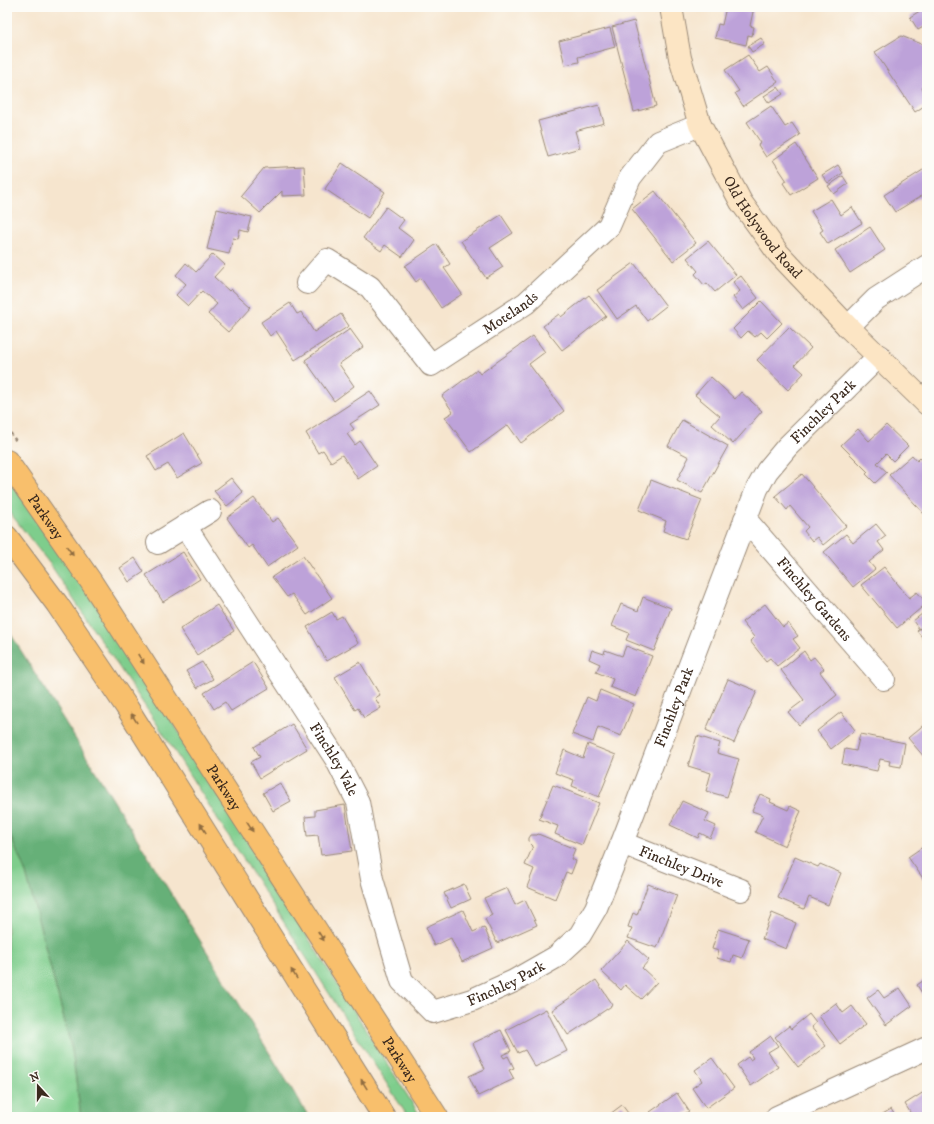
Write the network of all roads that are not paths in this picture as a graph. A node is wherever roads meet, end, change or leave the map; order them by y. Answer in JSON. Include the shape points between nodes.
{"nodes":[{"id":1,"x":671,"y":7,"type":"edge"},
{"id":2,"x":700,"y":125,"type":"junction"},
{"id":3,"x":927,"y":266,"type":"edge"},
{"id":4,"x":307,"y":284,"type":"dead end"},
{"id":5,"x":848,"y":327,"type":"junction"},
{"id":6,"x":879,"y":356,"type":"junction"},
{"id":7,"x":927,"y":404,"type":"edge"},
{"id":8,"x":7,"y":462,"type":"edge"},
{"id":9,"x":210,"y":511,"type":"dead end"},
{"id":10,"x":746,"y":519,"type":"junction"},
{"id":11,"x":185,"y":526,"type":"junction"},
{"id":12,"x":7,"y":537,"type":"edge"},
{"id":13,"x":158,"y":543,"type":"dead end"},
{"id":14,"x":884,"y":679,"type":"dead end"},
{"id":15,"x":622,"y":843,"type":"junction"},
{"id":16,"x":741,"y":890,"type":"dead end"},
{"id":17,"x":433,"y":1012,"type":"joint"},
{"id":18,"x":927,"y":1048,"type":"edge"},
{"id":19,"x":384,"y":1117,"type":"edge"},
{"id":20,"x":437,"y":1117,"type":"edge"},
{"id":21,"x":777,"y":1117,"type":"edge"}],
"edges":[{"from":1,"to":2,"type":"street","name":"Old Holywood Road","via":[[680,58]]},
{"from":2,"to":4,"type":"street","name":"Motelands","via":[[658,142],[630,178],[609,226],[526,303],[431,365],[370,287],[327,260]]},
{"from":2,"to":5,"type":"street","name":"Old Holywood Road","via":[[741,202],[778,252]]},
{"from":3,"to":5,"type":"street","via":[[876,299]]},
{"from":5,"to":6,"type":"street","name":"Old Holywood Road"},
{"from":6,"to":7,"type":"street","name":"Old Holywood Road"},
{"from":6,"to":10,"type":"street","name":"Finchley Park","via":[[767,471]]},
{"from":8,"to":20,"type":"highway","name":"Parkway","one_way":true,"via":[[94,586]]},
{"from":9,"to":11,"type":"street"},
{"from":10,"to":14,"type":"street","name":"Finchley Gardens"},
{"from":10,"to":15,"type":"street","name":"Finchley Park"},
{"from":11,"to":13,"type":"street"},
{"from":11,"to":17,"type":"street","name":"Finchley Vale","via":[[336,759],[358,802],[372,879],[402,981]]},
{"from":19,"to":12,"type":"highway","one_way":true,"via":[[126,706],[57,604]]},
{"from":15,"to":16,"type":"street","name":"Finchley Drive"},
{"from":15,"to":17,"type":"street","name":"Finchley Park","via":[[596,908],[580,934],[556,957],[514,981],[472,1000]]},
{"from":18,"to":21,"type":"street"}]}
